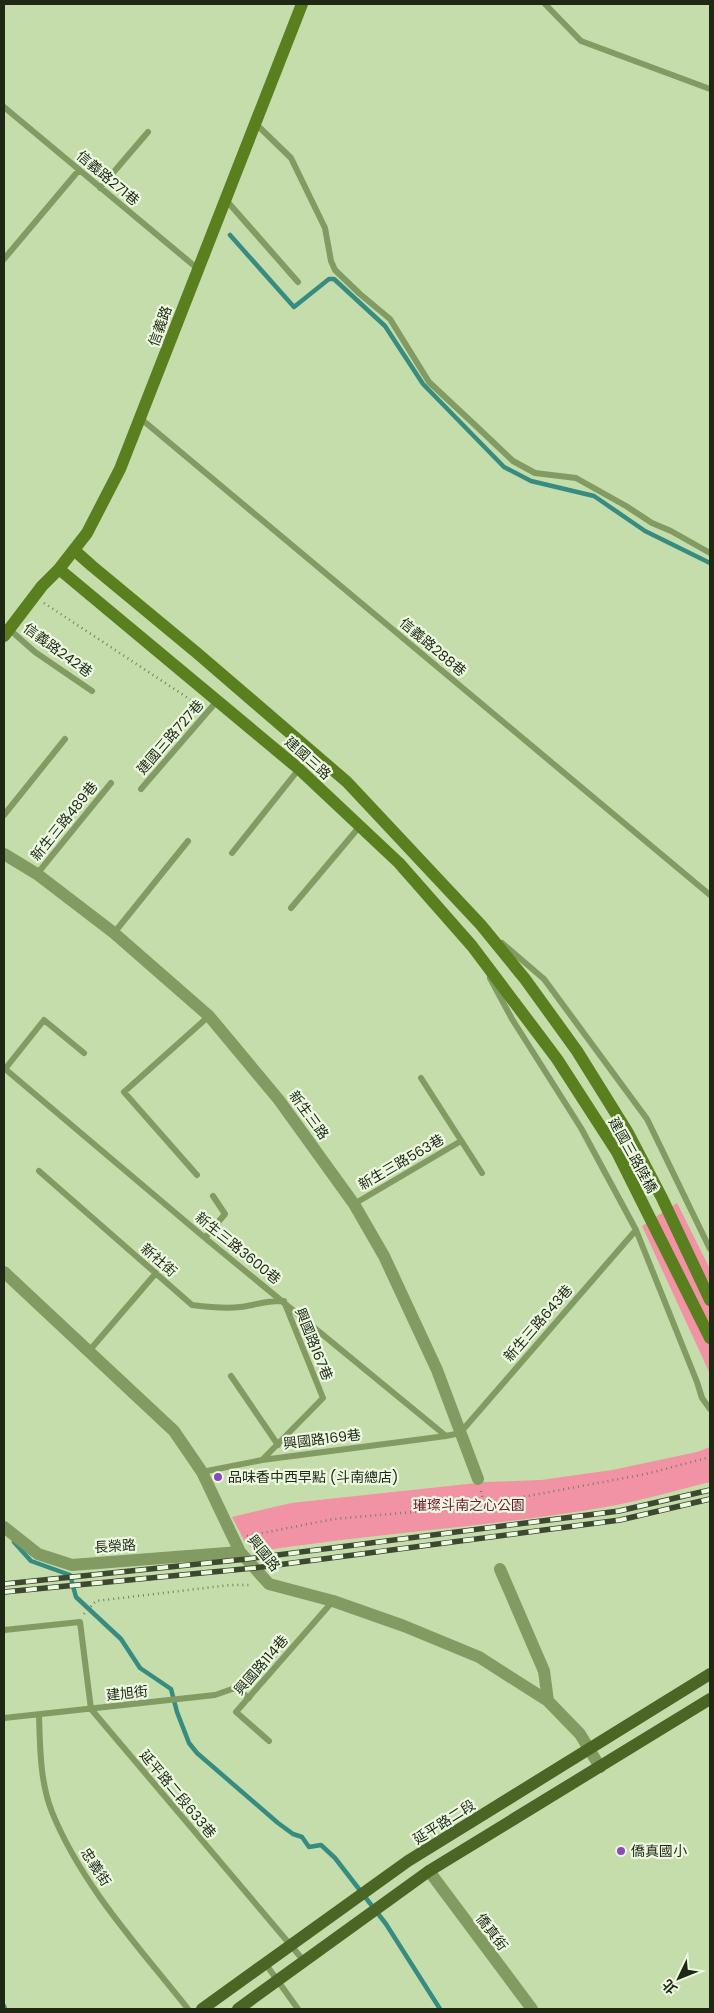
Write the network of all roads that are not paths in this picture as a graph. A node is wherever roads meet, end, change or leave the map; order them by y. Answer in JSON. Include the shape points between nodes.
{"nodes":[{"id":1,"x":302,"y":4,"type":"edge"},
{"id":2,"x":545,"y":4,"type":"edge"},
{"id":3,"x":710,"y":89,"type":"edge"},
{"id":4,"x":4,"y":107,"type":"edge"},
{"id":5,"x":256,"y":124,"type":"junction"},
{"id":6,"x":148,"y":132,"type":"dead end"},
{"id":7,"x":79,"y":170,"type":"junction"},
{"id":8,"x":100,"y":188,"type":"junction"},
{"id":9,"x":226,"y":200,"type":"junction"},
{"id":10,"x":4,"y":259,"type":"edge"},
{"id":11,"x":198,"y":269,"type":"junction"},
{"id":12,"x":298,"y":282,"type":"dead end"},
{"id":13,"x":140,"y":418,"type":"junction"},
{"id":14,"x":74,"y":550,"type":"junction"},
{"id":15,"x":710,"y":553,"type":"edge"},
{"id":16,"x":59,"y":569,"type":"junction"},
{"id":17,"x":6,"y":632,"type":"edge"},
{"id":18,"x":92,"y":691,"type":"dead end"},
{"id":19,"x":218,"y":701,"type":"junction"},
{"id":20,"x":65,"y":739,"type":"dead end"},
{"id":21,"x":299,"y":769,"type":"junction"},
{"id":22,"x":111,"y":783,"type":"dead end"},
{"id":23,"x":141,"y":789,"type":"dead end"},
{"id":24,"x":4,"y":815,"type":"edge"},
{"id":25,"x":360,"y":826,"type":"junction"},
{"id":26,"x":188,"y":841,"type":"dead end"},
{"id":27,"x":232,"y":852,"type":"dead end"},
{"id":28,"x":4,"y":854,"type":"edge"},
{"id":29,"x":37,"y":874,"type":"junction"},
{"id":30,"x":710,"y":895,"type":"edge"},
{"id":31,"x":291,"y":908,"type":"dead end"},
{"id":32,"x":481,"y":925,"type":"junction"},
{"id":33,"x":114,"y":933,"type":"junction"},
{"id":34,"x":472,"y":946,"type":"junction"},
{"id":35,"x":525,"y":979,"type":"joint"},
{"id":36,"x":511,"y":996,"type":"joint"},
{"id":37,"x":209,"y":1016,"type":"junction"},
{"id":38,"x":84,"y":1053,"type":"dead end"},
{"id":39,"x":4,"y":1069,"type":"edge"},
{"id":40,"x":421,"y":1078,"type":"dead end"},
{"id":41,"x":462,"y":1141,"type":"junction"},
{"id":42,"x":39,"y":1171,"type":"dead end"},
{"id":43,"x":482,"y":1173,"type":"dead end"},
{"id":44,"x":197,"y":1175,"type":"dead end"},
{"id":45,"x":213,"y":1196,"type":"dead end"},
{"id":46,"x":354,"y":1204,"type":"junction"},
{"id":47,"x":636,"y":1230,"type":"junction"},
{"id":48,"x":205,"y":1238,"type":"junction"},
{"id":49,"x":710,"y":1249,"type":"edge"},
{"id":50,"x":4,"y":1272,"type":"edge"},
{"id":51,"x":156,"y":1273,"type":"junction"},
{"id":52,"x":710,"y":1300,"type":"edge"},
{"id":53,"x":284,"y":1301,"type":"junction"},
{"id":54,"x":710,"y":1338,"type":"edge"},
{"id":55,"x":89,"y":1351,"type":"junction"},
{"id":56,"x":231,"y":1376,"type":"dead end"},
{"id":57,"x":710,"y":1409,"type":"edge"},
{"id":58,"x":460,"y":1433,"type":"junction"},
{"id":59,"x":446,"y":1436,"type":"junction"},
{"id":60,"x":278,"y":1445,"type":"junction"},
{"id":61,"x":262,"y":1460,"type":"junction"},
{"id":62,"x":202,"y":1472,"type":"junction"},
{"id":63,"x":478,"y":1480,"type":"dead end"},
{"id":64,"x":4,"y":1527,"type":"edge"},
{"id":65,"x":240,"y":1552,"type":"junction"},
{"id":66,"x":500,"y":1569,"type":"dead end"},
{"id":67,"x":333,"y":1601,"type":"junction"},
{"id":68,"x":4,"y":1630,"type":"edge"},
{"id":69,"x":710,"y":1674,"type":"edge"},
{"id":70,"x":249,"y":1698,"type":"junction"},
{"id":71,"x":710,"y":1699,"type":"edge"},
{"id":72,"x":548,"y":1701,"type":"junction"},
{"id":73,"x":91,"y":1709,"type":"junction"},
{"id":74,"x":39,"y":1715,"type":"junction"},
{"id":75,"x":4,"y":1718,"type":"edge"},
{"id":76,"x":269,"y":1741,"type":"dead end"},
{"id":77,"x":590,"y":1749,"type":"junction"},
{"id":78,"x":600,"y":1767,"type":"junction"},
{"id":79,"x":429,"y":1871,"type":"junction"},
{"id":80,"x":290,"y":1945,"type":"junction"},
{"id":81,"x":304,"y":1961,"type":"junction"},
{"id":82,"x":265,"y":1963,"type":"junction"},
{"id":83,"x":277,"y":1981,"type":"junction"},
{"id":84,"x":188,"y":2009,"type":"edge"},
{"id":85,"x":202,"y":2009,"type":"edge"},
{"id":86,"x":238,"y":2009,"type":"edge"},
{"id":87,"x":298,"y":2009,"type":"edge"},
{"id":88,"x":532,"y":2009,"type":"edge"}],
"edges":[{"from":1,"to":5,"type":"street","name":"信義路"},
{"from":2,"to":3,"type":"lane","via":[[581,41]]},
{"from":4,"to":7,"type":"lane","name":"信義路271巷"},
{"from":5,"to":9,"type":"street","name":"信義路"},
{"from":5,"to":15,"type":"lane","via":[[291,158],[325,228],[330,261],[335,270],[390,319],[429,382],[469,420],[513,461],[535,473],[576,478]]},
{"from":6,"to":8,"type":"lane"},
{"from":7,"to":8,"type":"lane","name":"信義路271巷"},
{"from":7,"to":10,"type":"lane"},
{"from":8,"to":11,"type":"lane","name":"信義路271巷"},
{"from":9,"to":11,"type":"street","name":"信義路"},
{"from":9,"to":12,"type":"lane"},
{"from":11,"to":13,"type":"street","name":"信義路"},
{"from":13,"to":14,"type":"street","name":"信義路","via":[[120,469]]},
{"from":13,"to":30,"type":"lane","name":"信義路288巷"},
{"from":14,"to":16,"type":"street","name":"信義路"},
{"from":14,"to":32,"type":"street","name":"建國三路","via":[[347,782]]},
{"from":16,"to":17,"type":"street","name":"信義路"},
{"from":16,"to":19,"type":"street","name":"建國三路"},
{"from":17,"to":18,"type":"lane","name":"信義路242巷"},
{"from":19,"to":21,"type":"street","name":"建國三路"},
{"from":19,"to":23,"type":"lane","name":"建國三路727巷"},
{"from":20,"to":24,"type":"lane"},
{"from":21,"to":25,"type":"street","name":"建國三路"},
{"from":21,"to":27,"type":"lane"},
{"from":22,"to":29,"type":"lane","name":"新生三路489巷"},
{"from":25,"to":31,"type":"lane"},
{"from":25,"to":34,"type":"street","name":"建國三路","via":[[399,863]]},
{"from":26,"to":33,"type":"lane"},
{"from":28,"to":29,"type":"street","name":"新生三路"},
{"from":29,"to":33,"type":"street","name":"新生三路"},
{"from":32,"to":35,"type":"street","name":"建國三路"},
{"from":32,"to":49,"type":"lane","via":[[544,979],[648,1120]]},
{"from":33,"to":37,"type":"street","name":"新生三路"},
{"from":34,"to":36,"type":"street","name":"建國三路"},
{"from":34,"to":47,"type":"lane","via":[[512,1019],[580,1128]]},
{"from":35,"to":52,"type":"street","name":"建國三路陸橋","via":[[577,1051],[628,1133]]},
{"from":36,"to":54,"type":"street","name":"建國三路陸橋","via":[[557,1058],[617,1152]]},
{"from":37,"to":44,"type":"lane","via":[[124,1092]]},
{"from":37,"to":46,"type":"street","name":"新生三路","via":[[279,1100]]},
{"from":38,"to":39,"type":"lane","via":[[44,1020]]},
{"from":39,"to":48,"type":"lane","name":"新生三路3600巷"},
{"from":40,"to":41,"type":"lane","name":"新生三路563巷"},
{"from":41,"to":43,"type":"lane","name":"新生三路563巷"},
{"from":41,"to":46,"type":"lane","name":"新生三路563巷"},
{"from":42,"to":51,"type":"lane","name":"新社街"},
{"from":45,"to":48,"type":"lane","via":[[224,1214]]},
{"from":46,"to":58,"type":"street","name":"新生三路","via":[[407,1304],[437,1370]]},
{"from":47,"to":57,"type":"lane","via":[[702,1398]]},
{"from":47,"to":58,"type":"lane","name":"新生三路643巷"},
{"from":48,"to":53,"type":"lane","name":"新生三路3600巷"},
{"from":50,"to":55,"type":"street","name":"興國路"},
{"from":51,"to":53,"type":"lane","name":"新社街","via":[[192,1305],[240,1307],[269,1300]]},
{"from":51,"to":55,"type":"lane"},
{"from":53,"to":59,"type":"lane","name":"新生三路3600巷"},
{"from":53,"to":60,"type":"lane","name":"興國路167巷","via":[[323,1398]]},
{"from":55,"to":62,"type":"street","name":"興國路","via":[[174,1431]]},
{"from":56,"to":60,"type":"lane"},
{"from":58,"to":59,"type":"lane"},
{"from":58,"to":63,"type":"street","name":"新生三路"},
{"from":59,"to":61,"type":"lane","name":"興國路169巷"},
{"from":60,"to":61,"type":"lane","name":"興國路167巷"},
{"from":61,"to":62,"type":"lane","name":"興國路169巷"},
{"from":62,"to":65,"type":"street","name":"興國路"},
{"from":64,"to":65,"type":"street","name":"長榮路","via":[[38,1554],[72,1565]]},
{"from":65,"to":67,"type":"street","name":"興國路","via":[[269,1584]]},
{"from":66,"to":72,"type":"street","via":[[544,1670]]},
{"from":67,"to":70,"type":"lane","name":"興國路114巷"},
{"from":67,"to":72,"type":"street","name":"興國路","via":[[479,1657]]},
{"from":68,"to":73,"type":"lane","via":[[80,1622]]},
{"from":69,"to":77,"type":"main road","name":"延平路二段"},
{"from":70,"to":73,"type":"lane","name":"建旭街","via":[[235,1688],[215,1695]]},
{"from":70,"to":76,"type":"lane","name":"興國路114巷","via":[[236,1712]]},
{"from":71,"to":78,"type":"main road"},
{"from":72,"to":77,"type":"street","name":"興國路"},
{"from":73,"to":74,"type":"lane","name":"建旭街"},
{"from":73,"to":80,"type":"lane","name":"延平路二段633巷"},
{"from":74,"to":75,"type":"lane","name":"建旭街"},
{"from":74,"to":84,"type":"lane","name":"忠義街","via":[[42,1771],[50,1803],[77,1864]]},
{"from":77,"to":78,"type":"street","name":"興國路"},
{"from":77,"to":80,"type":"main road","name":"延平路二段","via":[[408,1861]]},
{"from":78,"to":79,"type":"main road"},
{"from":79,"to":81,"type":"main road"},
{"from":79,"to":88,"type":"street","name":"僑真街"},
{"from":80,"to":81,"type":"lane","name":"延平路二段633巷"},
{"from":80,"to":82,"type":"main road","name":"延平路二段"},
{"from":81,"to":83,"type":"main road"},
{"from":82,"to":83,"type":"lane"},
{"from":82,"to":85,"type":"main road","name":"延平路二段"},
{"from":83,"to":86,"type":"main road"},
{"from":83,"to":87,"type":"lane"}]}
